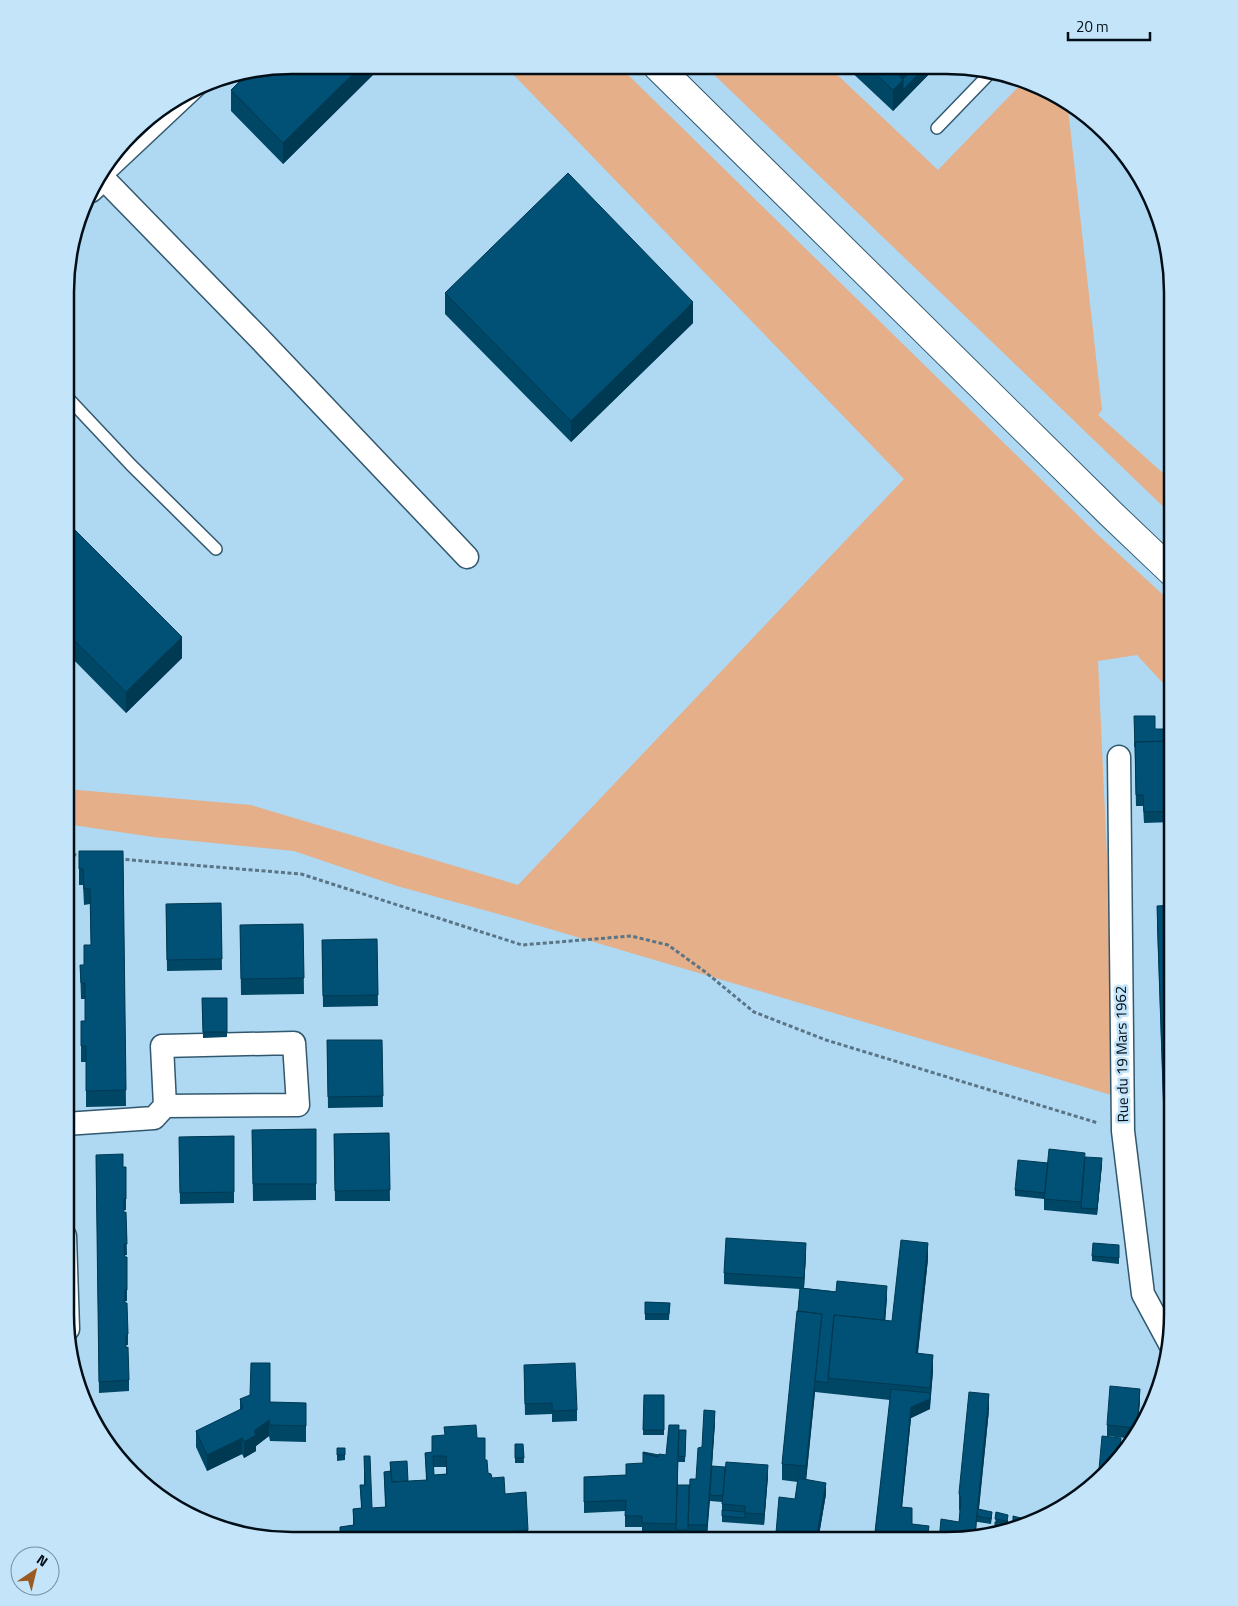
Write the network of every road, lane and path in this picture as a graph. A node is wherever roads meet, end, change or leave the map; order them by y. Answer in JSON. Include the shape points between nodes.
{"nodes":[{"id":1,"x":665,"y":74,"type":"edge"},
{"id":2,"x":986,"y":78,"type":"edge"},
{"id":3,"x":187,"y":101,"type":"edge"},
{"id":4,"x":937,"y":128,"type":"dead end"},
{"id":5,"x":114,"y":167,"type":"edge"},
{"id":6,"x":102,"y":185,"type":"edge"},
{"id":7,"x":74,"y":404,"type":"edge"},
{"id":8,"x":216,"y":549,"type":"dead end"},
{"id":9,"x":467,"y":557,"type":"dead end"},
{"id":10,"x":1164,"y":564,"type":"edge"},
{"id":11,"x":1119,"y":757,"type":"dead end"},
{"id":12,"x":74,"y":854,"type":"edge"},
{"id":13,"x":90,"y":857,"type":"edge"},
{"id":14,"x":119,"y":859,"type":"edge"},
{"id":15,"x":165,"y":1106,"type":"junction"},
{"id":16,"x":74,"y":1123,"type":"edge"},
{"id":17,"x":1123,"y":1131,"type":"junction"},
{"id":18,"x":1163,"y":1332,"type":"edge"}],
"edges":[{"from":1,"to":10,"type":"main road"},
{"from":2,"to":4,"type":"lane"},
{"from":3,"to":5,"type":"lane"},
{"from":6,"to":9,"type":"street","via":[[246,324]]},
{"from":7,"to":8,"type":"lane"},
{"from":11,"to":17,"type":"street","name":"Rue du 19 Mars 1962"},
{"from":12,"to":13,"type":"path"},
{"from":14,"to":17,"type":"path","via":[[301,874],[522,945],[631,936],[668,945],[754,1012],[826,1040]]},
{"from":15,"to":15,"type":"street","via":[[298,1105],[294,1043],[162,1046]]},
{"from":15,"to":16,"type":"street","via":[[154,1118]]},
{"from":17,"to":18,"type":"street","name":"Rue du 19 Mars 1962","via":[[1143,1294]]}]}
